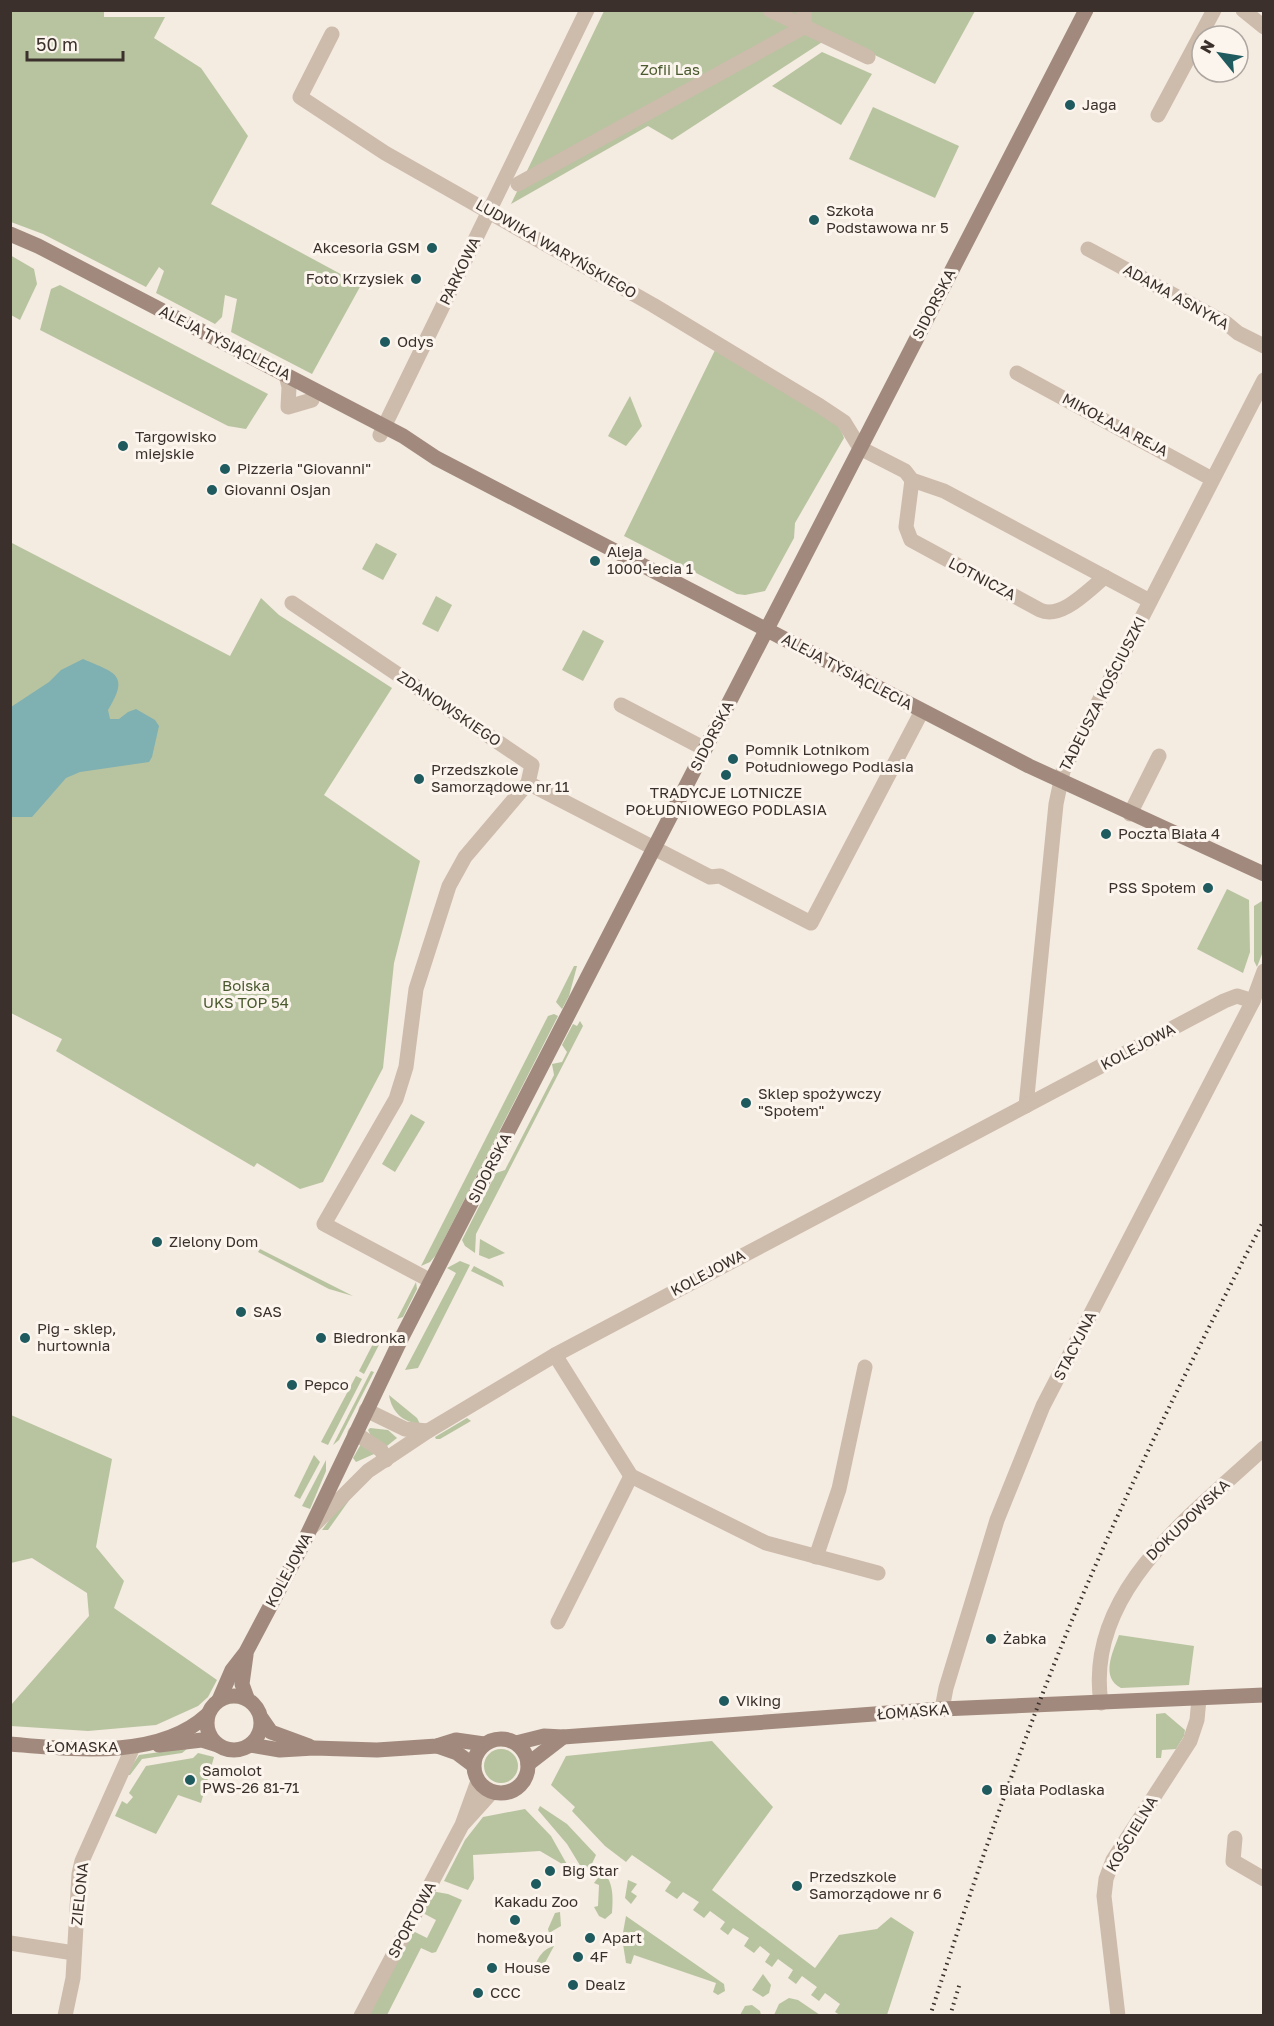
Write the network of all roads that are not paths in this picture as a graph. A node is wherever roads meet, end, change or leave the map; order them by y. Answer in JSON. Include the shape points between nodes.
{"nodes":[{"id":1,"x":587,"y":10,"type":"edge"},
{"id":2,"x":770,"y":10,"type":"edge"},
{"id":3,"x":804,"y":10,"type":"edge"},
{"id":4,"x":1086,"y":10,"type":"edge"},
{"id":5,"x":1215,"y":10,"type":"edge"},
{"id":6,"x":1242,"y":10,"type":"edge"},
{"id":7,"x":804,"y":27,"type":"junction"},
{"id":8,"x":1263,"y":27,"type":"edge"},
{"id":9,"x":332,"y":34,"type":"dead end"},
{"id":10,"x":868,"y":57,"type":"dead end"},
{"id":11,"x":1158,"y":115,"type":"dead end"},
{"id":12,"x":518,"y":184,"type":"dead end"},
{"id":13,"x":490,"y":210,"type":"junction"},
{"id":14,"x":10,"y":236,"type":"edge"},
{"id":15,"x":1088,"y":249,"type":"dead end"},
{"id":16,"x":1263,"y":346,"type":"edge"},
{"id":17,"x":1017,"y":372,"type":"dead end"},
{"id":18,"x":1263,"y":380,"type":"edge"},
{"id":19,"x":288,"y":381,"type":"junction"},
{"id":20,"x":312,"y":400,"type":"junction"},
{"id":21,"x":382,"y":430,"type":"junction"},
{"id":22,"x":860,"y":448,"type":"junction"},
{"id":23,"x":1212,"y":479,"type":"junction"},
{"id":24,"x":912,"y":480,"type":"junction"},
{"id":25,"x":1105,"y":577,"type":"junction"},
{"id":26,"x":1150,"y":601,"type":"junction"},
{"id":27,"x":292,"y":603,"type":"dead end"},
{"id":28,"x":767,"y":630,"type":"junction"},
{"id":29,"x":621,"y":705,"type":"dead end"},
{"id":30,"x":922,"y":711,"type":"junction"},
{"id":31,"x":705,"y":749,"type":"junction"},
{"id":32,"x":1159,"y":756,"type":"dead end"},
{"id":33,"x":1060,"y":782,"type":"junction"},
{"id":34,"x":528,"y":783,"type":"junction"},
{"id":35,"x":1130,"y":814,"type":"junction"},
{"id":36,"x":654,"y":848,"type":"junction"},
{"id":37,"x":1263,"y":874,"type":"edge"},
{"id":38,"x":1263,"y":972,"type":"edge"},
{"id":39,"x":1258,"y":995,"type":"edge"},
{"id":40,"x":1026,"y":1106,"type":"junction"},
{"id":41,"x":431,"y":1281,"type":"junction"},
{"id":42,"x":555,"y":1355,"type":"junction"},
{"id":43,"x":865,"y":1367,"type":"dead end"},
{"id":44,"x":366,"y":1410,"type":"junction"},
{"id":45,"x":428,"y":1431,"type":"junction"},
{"id":46,"x":355,"y":1433,"type":"junction"},
{"id":47,"x":1263,"y":1448,"type":"edge"},
{"id":48,"x":386,"y":1460,"type":"junction"},
{"id":49,"x":631,"y":1476,"type":"junction"},
{"id":50,"x":311,"y":1528,"type":"junction"},
{"id":51,"x":816,"y":1557,"type":"junction"},
{"id":52,"x":878,"y":1573,"type":"dead end"},
{"id":53,"x":558,"y":1622,"type":"dead end"},
{"id":54,"x":246,"y":1652,"type":"junction"},
{"id":55,"x":1263,"y":1695,"type":"edge"},
{"id":56,"x":247,"y":1698,"type":"junction"},
{"id":57,"x":1199,"y":1699,"type":"junction"},
{"id":58,"x":219,"y":1700,"type":"junction"},
{"id":59,"x":1101,"y":1703,"type":"junction"},
{"id":60,"x":942,"y":1709,"type":"junction"},
{"id":61,"x":207,"y":1715,"type":"junction"},
{"id":62,"x":262,"y":1719,"type":"junction"},
{"id":63,"x":563,"y":1737,"type":"junction"},
{"id":64,"x":154,"y":1743,"type":"junction"},
{"id":65,"x":516,"y":1743,"type":"junction"},
{"id":66,"x":10,"y":1744,"type":"edge"},
{"id":67,"x":484,"y":1744,"type":"junction"},
{"id":68,"x":250,"y":1745,"type":"junction"},
{"id":69,"x":219,"y":1746,"type":"junction"},
{"id":70,"x":437,"y":1746,"type":"junction"},
{"id":71,"x":133,"y":1747,"type":"junction"},
{"id":72,"x":314,"y":1748,"type":"junction"},
{"id":73,"x":473,"y":1764,"type":"junction"},
{"id":74,"x":528,"y":1764,"type":"junction"},
{"id":75,"x":478,"y":1781,"type":"junction"},
{"id":76,"x":492,"y":1792,"type":"junction"},
{"id":77,"x":462,"y":1825,"type":"junction"},
{"id":78,"x":1235,"y":1838,"type":"dead end"},
{"id":79,"x":1263,"y":1879,"type":"edge"},
{"id":80,"x":10,"y":1943,"type":"edge"},
{"id":81,"x":74,"y":1953,"type":"junction"},
{"id":82,"x":65,"y":2016,"type":"edge"},
{"id":83,"x":361,"y":2016,"type":"edge"},
{"id":84,"x":1118,"y":2016,"type":"edge"}],
"edges":[{"from":1,"to":13,"type":"street","name":"PARKOWA"},
{"from":2,"to":7,"type":"street"},
{"from":3,"to":7,"type":"street"},
{"from":4,"to":22,"type":"street","name":"SIDORSKA"},
{"from":5,"to":11,"type":"street"},
{"from":6,"to":8,"type":"street"},
{"from":7,"to":10,"type":"street"},
{"from":7,"to":12,"type":"street"},
{"from":9,"to":13,"type":"street","name":"LUDWIKA WARYŃSKIEGO","via":[[300,97],[385,153]]},
{"from":13,"to":21,"type":"street","name":"PARKOWA"},
{"from":13,"to":22,"type":"street","name":"LUDWIKA WARYŃSKIEGO","via":[[820,406],[844,422]]},
{"from":14,"to":19,"type":"street","name":"ALEJA TYSIĄCLECIA","via":[[32,254]]},
{"from":15,"to":16,"type":"street","name":"ADAMA ASNYKA"},
{"from":17,"to":23,"type":"street","name":"MIKOŁAJA REJA"},
{"from":18,"to":23,"type":"street","name":"TADEUSZA KOŚCIUSZKI"},
{"from":19,"to":20,"type":"street","name":"ALEJA TYSIĄCLECIA"},
{"from":19,"to":20,"type":"street","via":[[288,407]]},
{"from":19,"to":21,"type":"street","name":"ALEJA TYSIĄCLECIA"},
{"from":20,"to":21,"type":"street","name":"ALEJA TYSIĄCLECIA"},
{"from":21,"to":28,"type":"street","name":"ALEJA TYSIĄCLECIA"},
{"from":22,"to":24,"type":"street","via":[[905,471]]},
{"from":22,"to":28,"type":"street","name":"SIDORSKA"},
{"from":23,"to":26,"type":"street","name":"TADEUSZA KOŚCIUSZKI"},
{"from":24,"to":25,"type":"street","via":[[944,491]]},
{"from":24,"to":25,"type":"street","name":"LOTNICZA","via":[[906,527],[911,540],[1040,610],[1063,609]]},
{"from":25,"to":26,"type":"street"},
{"from":26,"to":33,"type":"street","name":"TADEUSZA KOŚCIUSZKI"},
{"from":27,"to":34,"type":"street","name":"ZDANOWSKIEGO","via":[[532,765]]},
{"from":28,"to":30,"type":"street","name":"ALEJA TYSIĄCLECIA"},
{"from":28,"to":31,"type":"street","name":"SIDORSKA"},
{"from":29,"to":31,"type":"street"},
{"from":30,"to":33,"type":"street","name":"ALEJA TYSIĄCLECIA"},
{"from":30,"to":36,"type":"street","via":[[810,923],[720,876],[710,877]]},
{"from":31,"to":36,"type":"street","name":"SIDORSKA"},
{"from":32,"to":35,"type":"street"},
{"from":33,"to":35,"type":"street","name":"ALEJA TYSIĄCLECIA"},
{"from":33,"to":40,"type":"street","name":"TADEUSZA KOŚCIUSZKI"},
{"from":34,"to":36,"type":"street"},
{"from":34,"to":41,"type":"street","via":[[465,857],[449,886],[416,989],[406,1067],[396,1100],[324,1224]]},
{"from":35,"to":37,"type":"street","name":"ALEJA TYSIĄCLECIA"},
{"from":36,"to":41,"type":"street","name":"SIDORSKA"},
{"from":38,"to":39,"type":"street","name":"STACYJNA"},
{"from":39,"to":40,"type":"street","name":"KOLEJOWA","via":[[1230,998]]},
{"from":39,"to":60,"type":"street","name":"STACYJNA","via":[[1043,1406],[997,1520]]},
{"from":40,"to":42,"type":"street","name":"KOLEJOWA"},
{"from":41,"to":44,"type":"street","name":"SIDORSKA"},
{"from":42,"to":45,"type":"street","name":"KOLEJOWA"},
{"from":42,"to":49,"type":"street"},
{"from":43,"to":51,"type":"street","via":[[839,1489]]},
{"from":44,"to":45,"type":"street","via":[[405,1429]]},
{"from":44,"to":46,"type":"street","name":"SIDORSKA"},
{"from":45,"to":48,"type":"street","name":"KOLEJOWA"},
{"from":46,"to":48,"type":"street","via":[[381,1450]]},
{"from":46,"to":50,"type":"street","name":"SIDORSKA"},
{"from":47,"to":59,"type":"street","name":"DOKUDOWSKA","via":[[1138,1570],[1103,1646],[1098,1674]]},
{"from":48,"to":50,"type":"street","name":"KOLEJOWA","via":[[357,1479]]},
{"from":49,"to":51,"type":"street","via":[[766,1543]]},
{"from":49,"to":53,"type":"street"},
{"from":50,"to":54,"type":"street","name":"KOLEJOWA"},
{"from":51,"to":52,"type":"street"},
{"from":54,"to":56,"type":"street","name":"KOLEJOWA","via":[[242,1684]]},
{"from":54,"to":58,"type":"street","name":"KOLEJOWA"},
{"from":55,"to":57,"type":"street","name":"ŁOMASKA"},
{"from":56,"to":58,"type":"street","via":[[233,1695]]},
{"from":56,"to":62,"type":"street","name":"ŁOMASKA"},
{"from":57,"to":59,"type":"street","name":"ŁOMASKA"},
{"from":57,"to":84,"type":"street","name":"KOŚCIELNA","via":[[1190,1741],[1113,1860],[1106,1879],[1104,1896]]},
{"from":58,"to":61,"type":"street","name":"ŁOMASKA"},
{"from":59,"to":60,"type":"street","name":"ŁOMASKA"},
{"from":60,"to":63,"type":"street","name":"ŁOMASKA"},
{"from":61,"to":64,"type":"street","name":"ŁOMASKA","via":[[190,1728]]},
{"from":61,"to":69,"type":"street","via":[[209,1734]]},
{"from":62,"to":68,"type":"street","via":[[259,1734]]},
{"from":62,"to":72,"type":"street","name":"ŁOMASKA","via":[[271,1732]]},
{"from":63,"to":65,"type":"street","name":"ŁOMASKA","via":[[544,1736]]},
{"from":63,"to":74,"type":"street"},
{"from":64,"to":69,"type":"street","name":"ŁOMASKA","via":[[173,1745],[202,1740]]},
{"from":64,"to":71,"type":"street","name":"ŁOMASKA"},
{"from":65,"to":67,"type":"street","via":[[496,1739]]},
{"from":65,"to":74,"type":"street"},
{"from":66,"to":71,"type":"street","name":"ŁOMASKA"},
{"from":67,"to":70,"type":"street","name":"ŁOMASKA","via":[[456,1740]]},
{"from":67,"to":73,"type":"street"},
{"from":68,"to":69,"type":"street","name":"ŁOMASKA","via":[[235,1750]]},
{"from":68,"to":72,"type":"street","name":"ŁOMASKA","via":[[280,1750]]},
{"from":70,"to":72,"type":"street","name":"ŁOMASKA","via":[[377,1750]]},
{"from":70,"to":73,"type":"street","name":"ŁOMASKA"},
{"from":71,"to":81,"type":"street","name":"ZIELONA","via":[[82,1861]]},
{"from":73,"to":75,"type":"street"},
{"from":74,"to":76,"type":"street","via":[[527,1774],[516,1789],[504,1794]]},
{"from":75,"to":76,"type":"street"},
{"from":75,"to":77,"type":"street","name":"SPORTOWA"},
{"from":76,"to":77,"type":"street","name":"SPORTOWA"},
{"from":77,"to":83,"type":"street","name":"SPORTOWA"},
{"from":78,"to":79,"type":"street","via":[[1233,1861]]},
{"from":80,"to":81,"type":"street"},
{"from":81,"to":82,"type":"street","name":"ZIELONA"}]}
